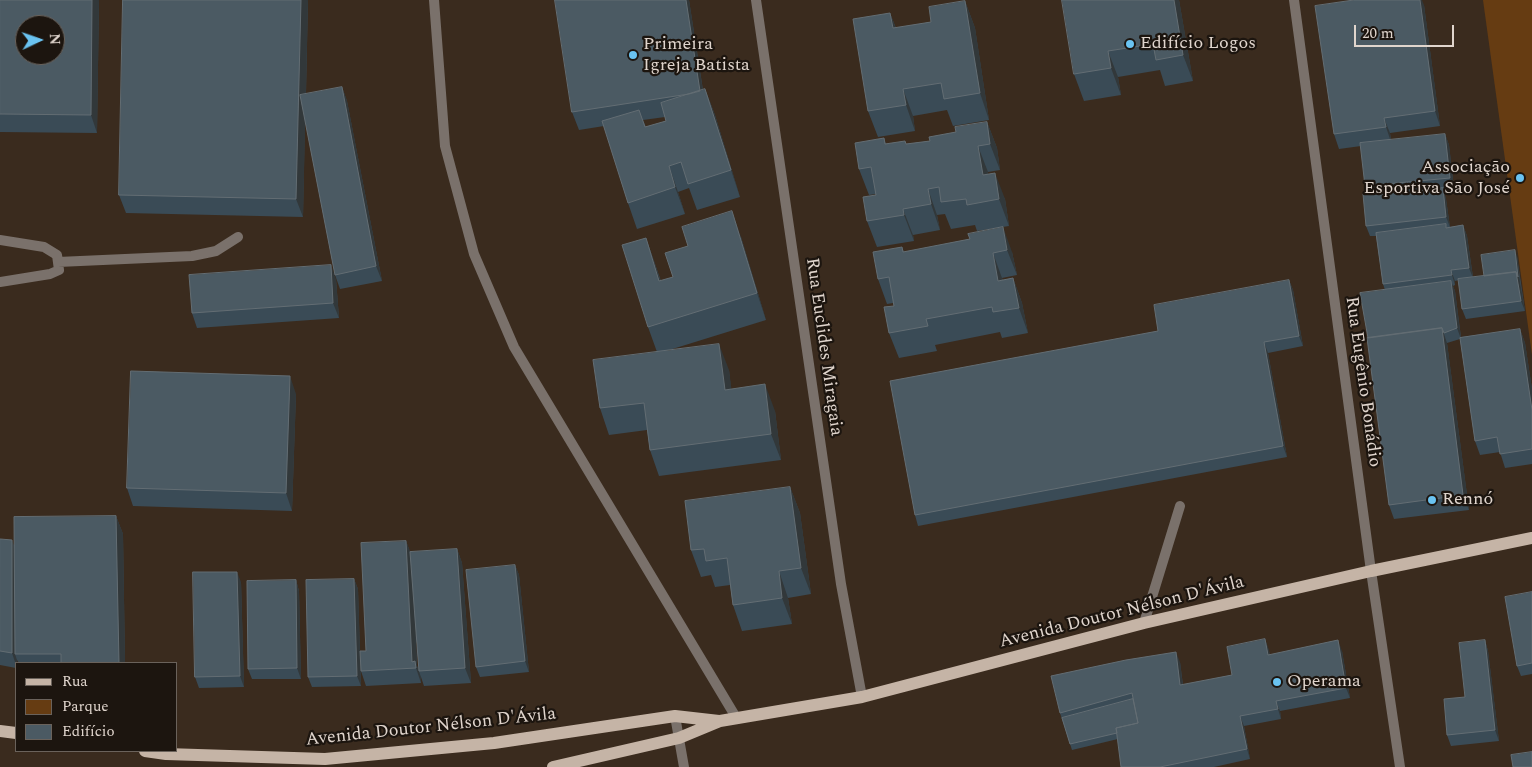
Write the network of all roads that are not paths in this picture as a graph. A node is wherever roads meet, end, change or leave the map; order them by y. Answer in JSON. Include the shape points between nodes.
{"nodes":[{"id":1,"x":434,"y":0,"type":"edge"},
{"id":2,"x":756,"y":0,"type":"edge"},
{"id":3,"x":1294,"y":0,"type":"edge"},
{"id":4,"x":238,"y":237,"type":"dead end"},
{"id":5,"x":0,"y":240,"type":"edge"},
{"id":6,"x":58,"y":262,"type":"junction"},
{"id":7,"x":0,"y":282,"type":"edge"},
{"id":8,"x":1180,"y":506,"type":"dead end"},
{"id":9,"x":1532,"y":538,"type":"edge"},
{"id":10,"x":1371,"y":571,"type":"junction"},
{"id":11,"x":1144,"y":623,"type":"junction"},
{"id":12,"x":862,"y":697,"type":"junction"},
{"id":13,"x":675,"y":716,"type":"junction"},
{"id":14,"x":737,"y":719,"type":"junction"},
{"id":15,"x":720,"y":722,"type":"junction"},
{"id":16,"x":0,"y":731,"type":"edge"},
{"id":17,"x":15,"y":733,"type":"edge"},
{"id":18,"x":679,"y":738,"type":"junction"},
{"id":19,"x":152,"y":752,"type":"edge"},
{"id":20,"x":553,"y":767,"type":"edge"},
{"id":21,"x":684,"y":767,"type":"edge"},
{"id":22,"x":1400,"y":767,"type":"edge"}],
"edges":[{"from":1,"to":14,"type":"street","via":[[445,146],[474,254],[514,348]]},
{"from":2,"to":12,"type":"street","name":"Rua Euclides Miragaia","via":[[840,574]]},
{"from":3,"to":10,"type":"street","name":"Rua Eugênio Bonádio"},
{"from":4,"to":6,"type":"street","via":[[216,251],[192,256]]},
{"from":5,"to":6,"type":"street","via":[[44,247],[57,255]]},
{"from":6,"to":7,"type":"street","via":[[59,270],[50,274]]},
{"from":8,"to":11,"type":"street"},
{"from":9,"to":10,"type":"main road","name":"Avenida Doutor Nélson D'Ávila"},
{"from":10,"to":11,"type":"main road","name":"Avenida Doutor Nélson D'Ávila"},
{"from":10,"to":22,"type":"street","name":"Rua Eugênio Bonádio"},
{"from":11,"to":12,"type":"main road","name":"Avenida Doutor Nélson D'Ávila"},
{"from":12,"to":14,"type":"main road","name":"Avenida Doutor Nélson D'Ávila"},
{"from":13,"to":15,"type":"main road","name":"Avenida Doutor Nélson D'Ávila"},
{"from":13,"to":18,"type":"street"},
{"from":13,"to":19,"type":"main road","name":"Avenida Doutor Nélson D'Ávila","via":[[494,743],[325,759]]},
{"from":14,"to":15,"type":"main road","name":"Avenida Doutor Nélson D'Ávila"},
{"from":15,"to":18,"type":"main road","name":"Avenida Doutor Nélson D'Ávila"},
{"from":16,"to":17,"type":"main road"},
{"from":18,"to":20,"type":"main road","name":"Avenida Doutor Nélson D'Ávila"},
{"from":18,"to":21,"type":"street"}]}
